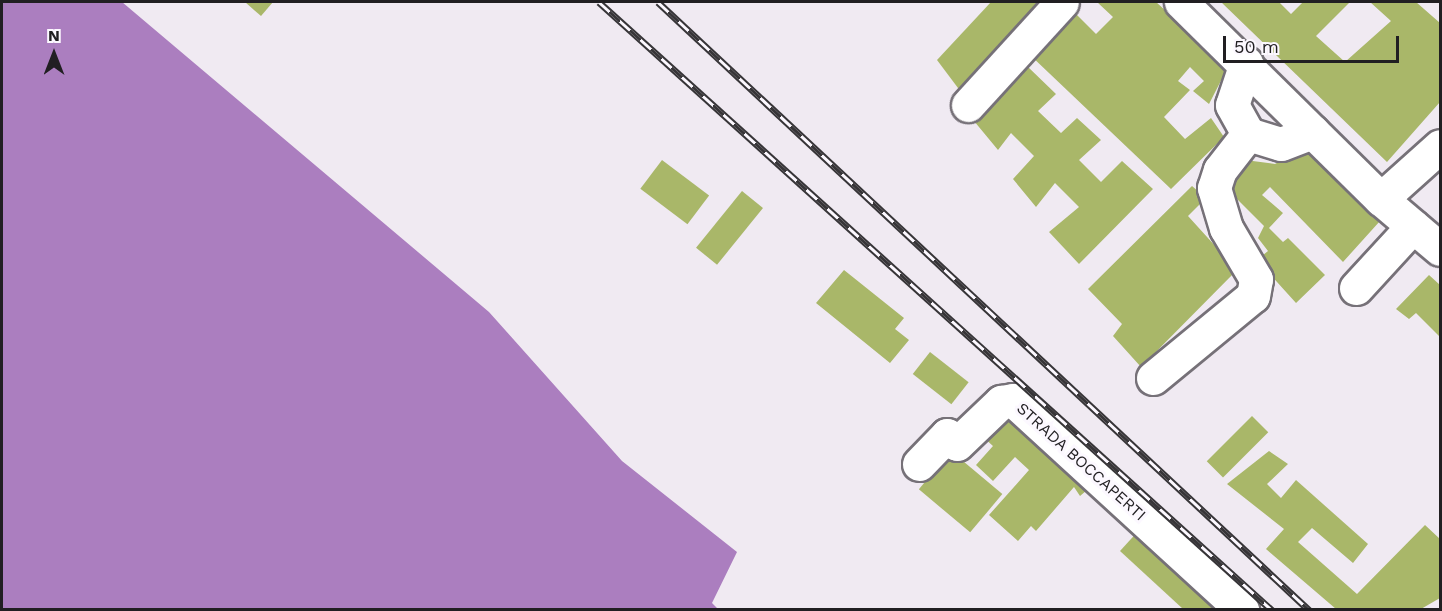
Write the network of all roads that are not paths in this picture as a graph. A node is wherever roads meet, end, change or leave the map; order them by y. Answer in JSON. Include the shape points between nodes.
{"nodes":[{"id":1,"x":1062,"y":2,"type":"edge"},
{"id":2,"x":1181,"y":2,"type":"edge"},
{"id":3,"x":1246,"y":63,"type":"junction"},
{"id":4,"x":969,"y":105,"type":"dead end"},
{"id":5,"x":1313,"y":132,"type":"junction"},
{"id":6,"x":1248,"y":134,"type":"junction"},
{"id":7,"x":1440,"y":146,"type":"edge"},
{"id":8,"x":1381,"y":199,"type":"junction"},
{"id":9,"x":1413,"y":226,"type":"junction"},
{"id":10,"x":1440,"y":249,"type":"edge"},
{"id":11,"x":1356,"y":288,"type":"dead end"},
{"id":12,"x":1153,"y":378,"type":"dead end"},
{"id":13,"x":919,"y":464,"type":"dead end"},
{"id":14,"x":1242,"y":609,"type":"edge"}],
"edges":[{"from":1,"to":4,"type":"street"},
{"from":2,"to":3,"type":"street"},
{"from":3,"to":5,"type":"street"},
{"from":3,"to":6,"type":"street","via":[[1232,105]]},
{"from":5,"to":6,"type":"street","via":[[1281,144]]},
{"from":5,"to":8,"type":"street"},
{"from":6,"to":12,"type":"street","via":[[1220,170],[1214,188],[1226,228],[1256,279],[1253,297]]},
{"from":7,"to":8,"type":"street"},
{"from":8,"to":9,"type":"street"},
{"from":9,"to":10,"type":"street"},
{"from":9,"to":11,"type":"street"},
{"from":13,"to":14,"type":"street","name":"STRADA BOCCAPERTI","via":[[947,435],[957,444],[1001,402],[1013,400]]}]}
